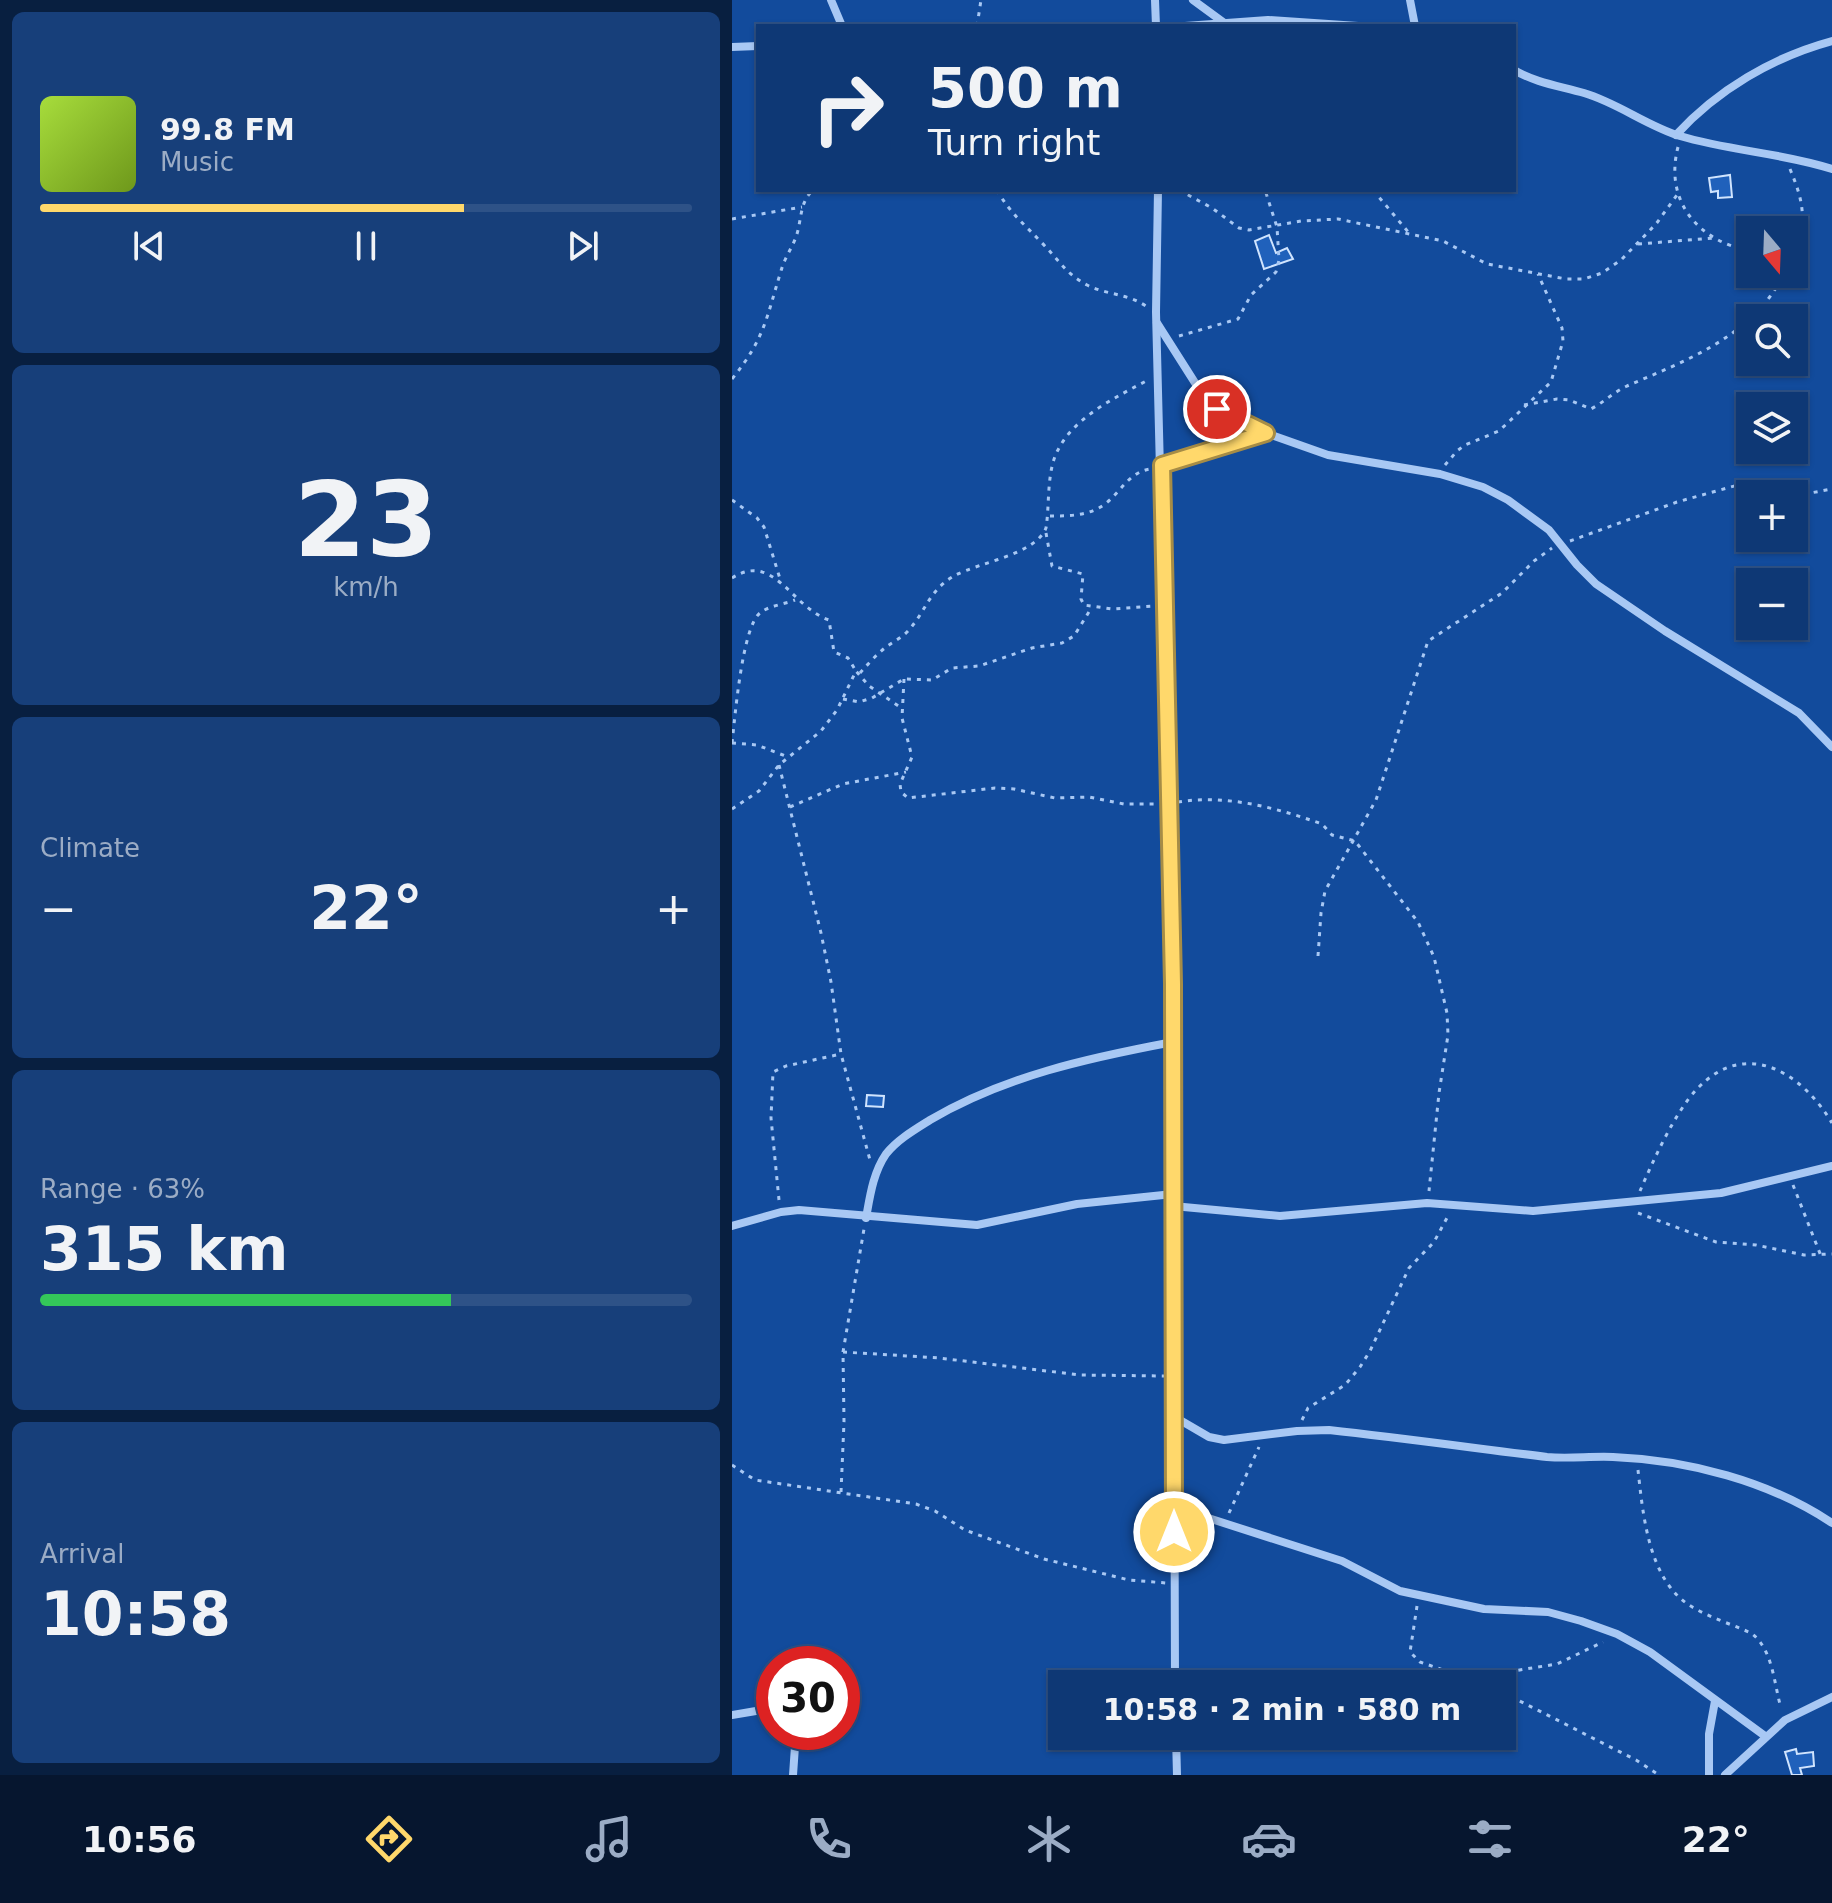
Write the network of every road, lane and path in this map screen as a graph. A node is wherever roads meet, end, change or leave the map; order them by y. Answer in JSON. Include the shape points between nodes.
{"nodes":[{"id":1,"x":831,"y":0,"type":"edge"},
{"id":2,"x":981,"y":0,"type":"edge"},
{"id":3,"x":1155,"y":0,"type":"edge"},
{"id":4,"x":1193,"y":0,"type":"edge"},
{"id":5,"x":1410,"y":0,"type":"edge"},
{"id":6,"x":1223,"y":22,"type":"junction"},
{"id":7,"x":841,"y":24,"type":"edge"},
{"id":8,"x":977,"y":24,"type":"edge"},
{"id":9,"x":1156,"y":24,"type":"edge"},
{"id":10,"x":1204,"y":24,"type":"edge"},
{"id":11,"x":1340,"y":24,"type":"edge"},
{"id":12,"x":1415,"y":24,"type":"edge"},
{"id":13,"x":1832,"y":41,"type":"edge"},
{"id":14,"x":756,"y":46,"type":"edge"},
{"id":15,"x":732,"y":47,"type":"edge"},
{"id":16,"x":1516,"y":71,"type":"edge"},
{"id":17,"x":1678,"y":136,"type":"junction"},
{"id":18,"x":1786,"y":158,"type":"junction"},
{"id":19,"x":1832,"y":167,"type":"edge"},
{"id":20,"x":811,"y":192,"type":"edge"},
{"id":21,"x":998,"y":192,"type":"edge"},
{"id":22,"x":1158,"y":192,"type":"edge"},
{"id":23,"x":1183,"y":192,"type":"edge"},
{"id":24,"x":1266,"y":192,"type":"edge"},
{"id":25,"x":1375,"y":192,"type":"edge"},
{"id":26,"x":1677,"y":195,"type":"junction"},
{"id":27,"x":802,"y":207,"type":"junction"},
{"id":28,"x":1803,"y":216,"type":"edge"},
{"id":29,"x":732,"y":219,"type":"edge"},
{"id":30,"x":1277,"y":227,"type":"junction"},
{"id":31,"x":1410,"y":234,"type":"junction"},
{"id":32,"x":1714,"y":238,"type":"junction"},
{"id":33,"x":1638,"y":244,"type":"junction"},
{"id":34,"x":1736,"y":248,"type":"edge"},
{"id":35,"x":1538,"y":274,"type":"junction"},
{"id":36,"x":1775,"y":288,"type":"edge"},
{"id":37,"x":1156,"y":312,"type":"junction"},
{"id":38,"x":1157,"y":323,"type":"junction"},
{"id":39,"x":1170,"y":340,"type":"junction"},
{"id":40,"x":1158,"y":374,"type":"junction"},
{"id":41,"x":732,"y":379,"type":"edge"},
{"id":42,"x":1524,"y":405,"type":"junction"},
{"id":43,"x":1266,"y":433,"type":"junction"},
{"id":44,"x":1162,"y":467,"type":"junction"},
{"id":45,"x":1440,"y":474,"type":"junction"},
{"id":46,"x":1736,"y":486,"type":"edge"},
{"id":47,"x":1832,"y":489,"type":"edge"},
{"id":48,"x":1808,"y":495,"type":"edge"},
{"id":49,"x":732,"y":500,"type":"edge"},
{"id":50,"x":1048,"y":516,"type":"junction"},
{"id":51,"x":1045,"y":531,"type":"junction"},
{"id":52,"x":1561,"y":544,"type":"junction"},
{"id":53,"x":732,"y":578,"type":"edge"},
{"id":54,"x":781,"y":582,"type":"junction"},
{"id":55,"x":797,"y":600,"type":"junction"},
{"id":56,"x":1165,"y":604,"type":"junction"},
{"id":57,"x":1092,"y":607,"type":"junction"},
{"id":58,"x":858,"y":672,"type":"junction"},
{"id":59,"x":904,"y":679,"type":"junction"},
{"id":60,"x":879,"y":694,"type":"junction"},
{"id":61,"x":843,"y":699,"type":"junction"},
{"id":62,"x":903,"y":709,"type":"junction"},
{"id":63,"x":732,"y":743,"type":"edge"},
{"id":64,"x":1832,"y":747,"type":"edge"},
{"id":65,"x":788,"y":757,"type":"junction"},
{"id":66,"x":779,"y":765,"type":"junction"},
{"id":67,"x":906,"y":772,"type":"junction"},
{"id":68,"x":1169,"y":803,"type":"junction"},
{"id":69,"x":790,"y":807,"type":"junction"},
{"id":70,"x":732,"y":809,"type":"edge"},
{"id":71,"x":1355,"y":841,"type":"junction"},
{"id":72,"x":1318,"y":956,"type":"dead end"},
{"id":73,"x":1173,"y":1042,"type":"junction"},
{"id":74,"x":841,"y":1054,"type":"junction"},
{"id":75,"x":1832,"y":1123,"type":"edge"},
{"id":76,"x":1832,"y":1166,"type":"edge"},
{"id":77,"x":875,"y":1175,"type":"junction"},
{"id":78,"x":1775,"y":1180,"type":"junction"},
{"id":79,"x":1173,"y":1194,"type":"junction"},
{"id":80,"x":1427,"y":1203,"type":"junction"},
{"id":81,"x":1173,"y":1206,"type":"junction"},
{"id":82,"x":1453,"y":1206,"type":"junction"},
{"id":83,"x":1634,"y":1207,"type":"junction"},
{"id":84,"x":781,"y":1212,"type":"junction"},
{"id":85,"x":866,"y":1218,"type":"junction"},
{"id":86,"x":732,"y":1226,"type":"edge"},
{"id":87,"x":1832,"y":1254,"type":"edge"},
{"id":88,"x":1821,"y":1256,"type":"junction"},
{"id":89,"x":843,"y":1352,"type":"junction"},
{"id":90,"x":1173,"y":1376,"type":"junction"},
{"id":91,"x":1173,"y":1416,"type":"junction"},
{"id":92,"x":1297,"y":1431,"type":"junction"},
{"id":93,"x":1264,"y":1436,"type":"junction"},
{"id":94,"x":1637,"y":1458,"type":"junction"},
{"id":95,"x":732,"y":1465,"type":"edge"},
{"id":96,"x":840,"y":1493,"type":"junction"},
{"id":97,"x":1174,"y":1507,"type":"junction"},
{"id":98,"x":1225,"y":1523,"type":"junction"},
{"id":99,"x":1832,"y":1523,"type":"edge"},
{"id":100,"x":1174,"y":1584,"type":"junction"},
{"id":101,"x":1418,"y":1596,"type":"junction"},
{"id":102,"x":1617,"y":1634,"type":"junction"},
{"id":103,"x":1175,"y":1670,"type":"edge"},
{"id":104,"x":1444,"y":1670,"type":"edge"},
{"id":105,"x":1516,"y":1671,"type":"edge"},
{"id":106,"x":1832,"y":1697,"type":"edge"},
{"id":107,"x":1516,"y":1699,"type":"edge"},
{"id":108,"x":1715,"y":1701,"type":"junction"},
{"id":109,"x":756,"y":1711,"type":"edge"},
{"id":110,"x":732,"y":1715,"type":"edge"},
{"id":111,"x":1785,"y":1720,"type":"junction"},
{"id":112,"x":1765,"y":1736,"type":"junction"},
{"id":113,"x":795,"y":1750,"type":"edge"},
{"id":114,"x":1176,"y":1750,"type":"edge"},
{"id":115,"x":793,"y":1775,"type":"edge"},
{"id":116,"x":1177,"y":1775,"type":"edge"},
{"id":117,"x":1659,"y":1775,"type":"edge"},
{"id":118,"x":1709,"y":1775,"type":"edge"},
{"id":119,"x":1725,"y":1775,"type":"edge"}],
"edges":[{"from":1,"to":7,"type":"street"},
{"from":2,"to":8,"type":"path"},
{"from":3,"to":9,"type":"street"},
{"from":4,"to":6,"type":"street"},
{"from":5,"to":12,"type":"street"},
{"from":6,"to":10,"type":"street"},
{"from":6,"to":11,"type":"street"},
{"from":13,"to":17,"type":"street","via":[[1726,89]]},
{"from":14,"to":15,"type":"street"},
{"from":16,"to":17,"type":"street","via":[[1609,102]]},
{"from":17,"to":18,"type":"street"},
{"from":17,"to":26,"type":"path"},
{"from":18,"to":19,"type":"street"},
{"from":18,"to":28,"type":"path"},
{"from":20,"to":27,"type":"path"},
{"from":21,"to":37,"type":"path","via":[[1067,273]]},
{"from":22,"to":37,"type":"street"},
{"from":23,"to":30,"type":"path","via":[[1239,228]]},
{"from":24,"to":30,"type":"path"},
{"from":25,"to":31,"type":"path"},
{"from":26,"to":32,"type":"path"},
{"from":26,"to":33,"type":"path"},
{"from":27,"to":29,"type":"path"},
{"from":27,"to":41,"type":"path","via":[[761,337]]},
{"from":30,"to":31,"type":"path","via":[[1338,219]]},
{"from":30,"to":39,"type":"path","via":[[1276,272],[1251,295],[1238,319]]},
{"from":31,"to":35,"type":"path","via":[[1456,246],[1487,264]]},
{"from":32,"to":33,"type":"path"},
{"from":32,"to":34,"type":"path"},
{"from":33,"to":35,"type":"path","via":[[1602,273],[1584,279]]},
{"from":35,"to":42,"type":"path","via":[[1563,341],[1551,382]]},
{"from":36,"to":42,"type":"path","via":[[1764,305],[1711,348],[1624,387],[1591,409],[1557,399]]},
{"from":37,"to":38,"type":"street"},
{"from":38,"to":39,"type":"street"},
{"from":38,"to":40,"type":"street"},
{"from":39,"to":43,"type":"street","via":[[1204,397]]},
{"from":40,"to":44,"type":"street"},
{"from":40,"to":50,"type":"path","via":[[1092,414],[1058,448]]},
{"from":42,"to":45,"type":"path","via":[[1499,431],[1457,451]]},
{"from":43,"to":44,"type":"street"},
{"from":43,"to":45,"type":"street","via":[[1328,455]]},
{"from":44,"to":50,"type":"path","via":[[1140,472],[1093,511]]},
{"from":44,"to":56,"type":"street"},
{"from":45,"to":52,"type":"street","via":[[1508,500]]},
{"from":46,"to":52,"type":"path"},
{"from":47,"to":48,"type":"path"},
{"from":49,"to":54,"type":"path","via":[[764,527]]},
{"from":50,"to":51,"type":"path"},
{"from":51,"to":57,"type":"path","via":[[1050,563],[1083,574],[1082,603]]},
{"from":51,"to":58,"type":"path","via":[[1026,547],[942,584],[905,634]]},
{"from":52,"to":64,"type":"street","via":[[1596,584],[1799,713]]},
{"from":52,"to":71,"type":"path","via":[[1544,552],[1502,593],[1428,641],[1387,771]]},
{"from":53,"to":54,"type":"path","via":[[754,569]]},
{"from":54,"to":55,"type":"path"},
{"from":55,"to":58,"type":"path","via":[[829,620],[834,652],[848,658]]},
{"from":55,"to":63,"type":"path","via":[[762,611],[753,622],[739,679]]},
{"from":56,"to":57,"type":"path"},
{"from":56,"to":68,"type":"street"},
{"from":57,"to":59,"type":"path","via":[[1074,636],[1062,643],[979,666],[952,668],[932,680]]},
{"from":58,"to":60,"type":"path"},
{"from":58,"to":61,"type":"path"},
{"from":59,"to":60,"type":"path"},
{"from":59,"to":62,"type":"path"},
{"from":60,"to":61,"type":"path","via":[[859,702]]},
{"from":60,"to":62,"type":"path"},
{"from":61,"to":65,"type":"path","via":[[821,731]]},
{"from":62,"to":67,"type":"path","via":[[912,757]]},
{"from":63,"to":65,"type":"path","via":[[757,745]]},
{"from":65,"to":66,"type":"path"},
{"from":66,"to":69,"type":"path"},
{"from":66,"to":70,"type":"path","via":[[759,791]]},
{"from":67,"to":68,"type":"path","via":[[901,792],[914,799],[995,788],[1140,806]]},
{"from":67,"to":69,"type":"path","via":[[843,784]]},
{"from":68,"to":71,"type":"path","via":[[1201,798],[1247,803],[1312,820],[1339,838]]},
{"from":68,"to":73,"type":"street"},
{"from":69,"to":74,"type":"path","via":[[829,969]]},
{"from":71,"to":72,"type":"path","via":[[1325,891]]},
{"from":71,"to":80,"type":"path","via":[[1422,930],[1445,1002],[1448,1035]]},
{"from":73,"to":77,"type":"street","via":[[1068,1064],[983,1093],[909,1133],[887,1153]]},
{"from":73,"to":79,"type":"street"},
{"from":74,"to":77,"type":"path"},
{"from":74,"to":84,"type":"path","via":[[773,1072],[771,1118]]},
{"from":75,"to":83,"type":"path","via":[[1792,1076],[1768,1065],[1751,1064],[1710,1076],[1658,1150]]},
{"from":76,"to":78,"type":"street"},
{"from":77,"to":85,"type":"street"},
{"from":78,"to":83,"type":"street"},
{"from":78,"to":88,"type":"path","via":[[1788,1175]]},
{"from":79,"to":81,"type":"street"},
{"from":79,"to":85,"type":"street","via":[[1077,1204],[977,1225]]},
{"from":80,"to":81,"type":"street","via":[[1280,1216]]},
{"from":80,"to":82,"type":"street"},
{"from":81,"to":90,"type":"street"},
{"from":82,"to":83,"type":"street","via":[[1533,1211]]},
{"from":82,"to":92,"type":"path","via":[[1434,1242],[1409,1268],[1360,1367],[1345,1385],[1308,1408]]},
{"from":83,"to":88,"type":"path","via":[[1716,1242]]},
{"from":84,"to":85,"type":"street"},
{"from":84,"to":86,"type":"street"},
{"from":85,"to":89,"type":"path"},
{"from":87,"to":88,"type":"path"},
{"from":89,"to":90,"type":"path","via":[[1080,1375]]},
{"from":89,"to":96,"type":"path"},
{"from":90,"to":91,"type":"street"},
{"from":91,"to":93,"type":"street","via":[[1209,1437]]},
{"from":91,"to":97,"type":"street"},
{"from":92,"to":93,"type":"street"},
{"from":92,"to":94,"type":"street","via":[[1357,1433],[1550,1457]]},
{"from":93,"to":98,"type":"path"},
{"from":94,"to":99,"type":"street","via":[[1751,1484]]},
{"from":94,"to":111,"type":"path","via":[[1644,1521],[1660,1568],[1687,1604],[1760,1639]]},
{"from":95,"to":96,"type":"path","via":[[755,1480]]},
{"from":96,"to":100,"type":"path","via":[[916,1504],[965,1530],[1072,1567]]},
{"from":97,"to":98,"type":"street"},
{"from":97,"to":100,"type":"street"},
{"from":98,"to":101,"type":"street","via":[[1333,1558]]},
{"from":100,"to":103,"type":"street"},
{"from":101,"to":102,"type":"street","via":[[1484,1609],[1548,1612]]},
{"from":101,"to":104,"type":"path","via":[[1410,1652],[1420,1662]]},
{"from":102,"to":105,"type":"path","via":[[1557,1664]]},
{"from":102,"to":108,"type":"street"},
{"from":106,"to":111,"type":"street"},
{"from":107,"to":117,"type":"path"},
{"from":108,"to":112,"type":"street"},
{"from":108,"to":118,"type":"street"},
{"from":109,"to":110,"type":"street"},
{"from":111,"to":112,"type":"street"},
{"from":112,"to":119,"type":"street"},
{"from":113,"to":115,"type":"street"},
{"from":114,"to":116,"type":"street"}]}
